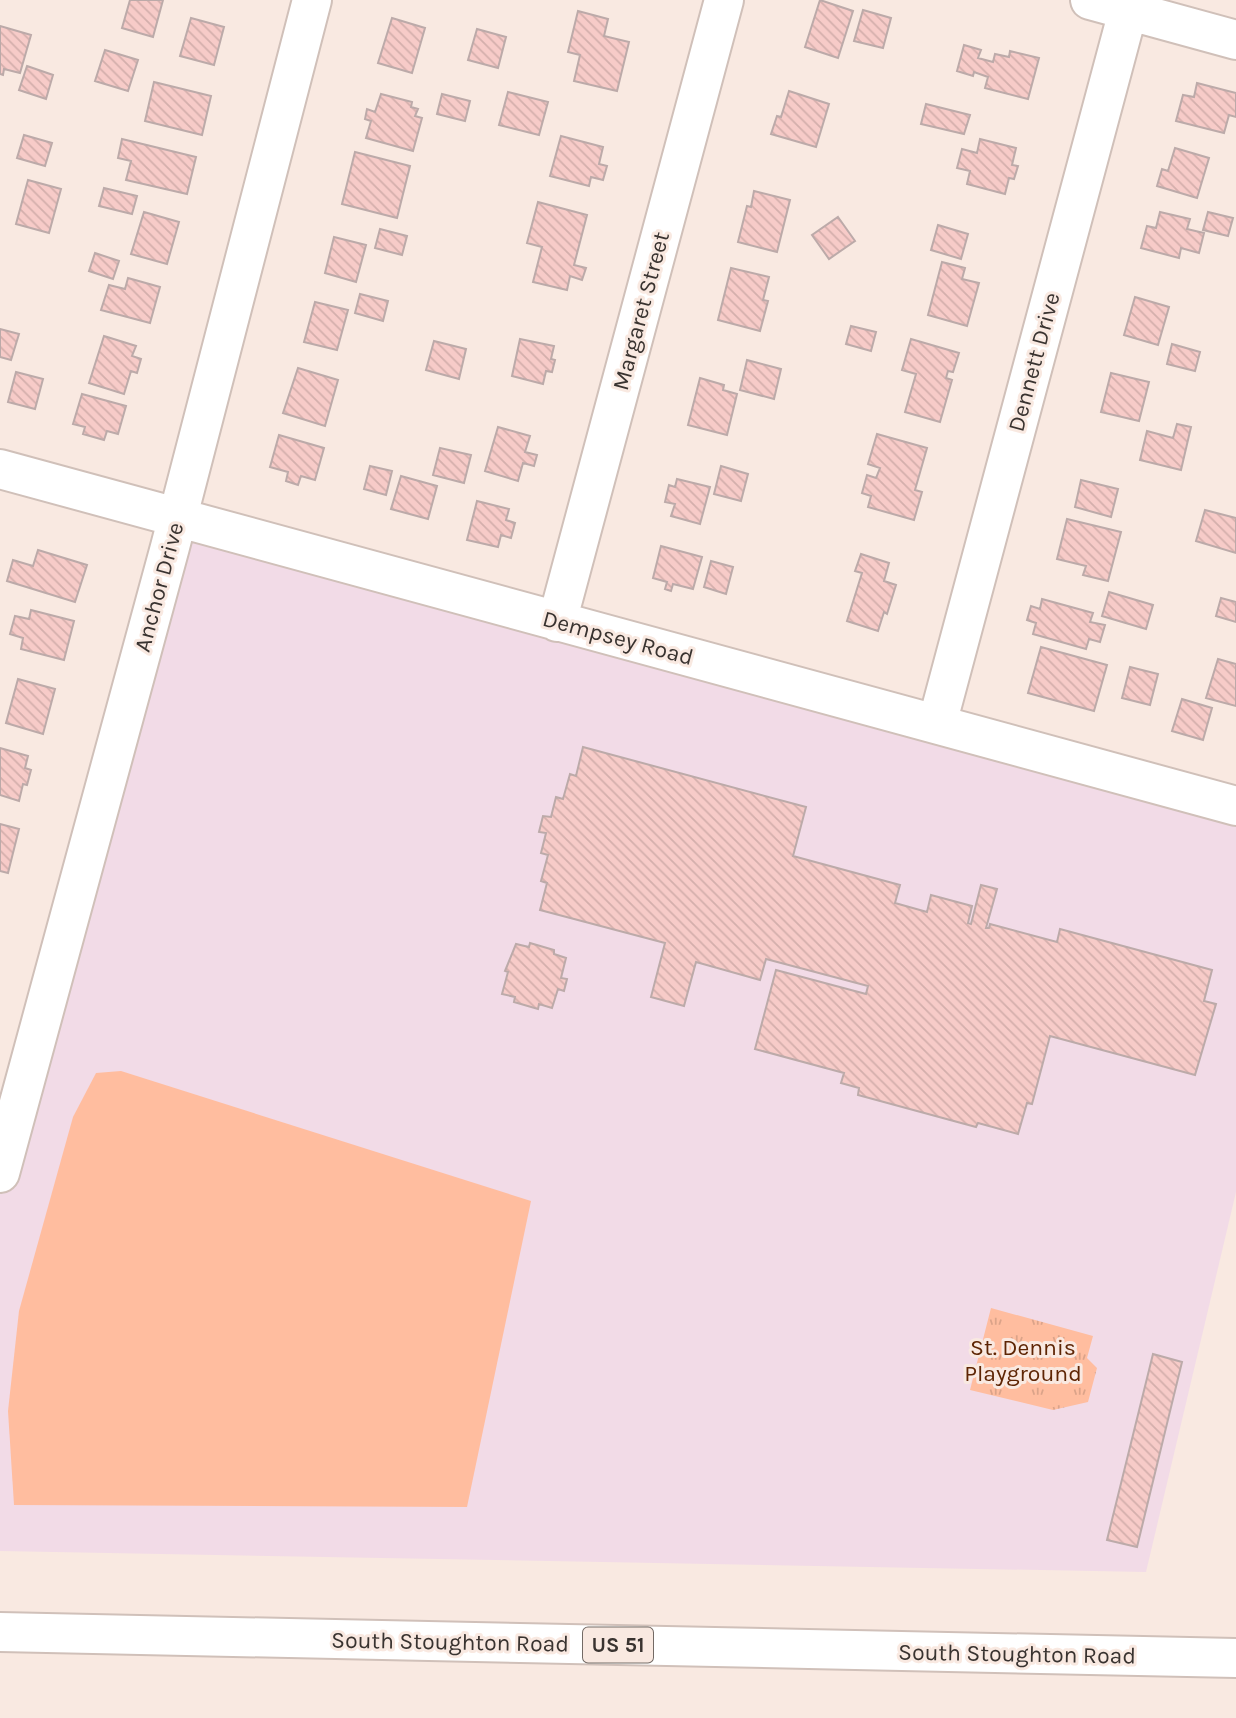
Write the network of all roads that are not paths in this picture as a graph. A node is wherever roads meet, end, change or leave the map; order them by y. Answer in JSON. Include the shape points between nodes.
{"nodes":[{"id":1,"x":313,"y":0,"type":"edge"},
{"id":2,"x":724,"y":0,"type":"edge"},
{"id":3,"x":1090,"y":0,"type":"edge"},
{"id":4,"x":1130,"y":5,"type":"edge"},
{"id":5,"x":1236,"y":40,"type":"edge"},
{"id":6,"x":0,"y":468,"type":"edge"},
{"id":7,"x":178,"y":516,"type":"junction"},
{"id":8,"x":557,"y":622,"type":"junction"},
{"id":9,"x":937,"y":724,"type":"junction"},
{"id":10,"x":1236,"y":806,"type":"edge"},
{"id":11,"x":0,"y":1173,"type":"edge"},
{"id":12,"x":0,"y":1632,"type":"edge"},
{"id":13,"x":1236,"y":1658,"type":"edge"}],
"edges":[{"from":1,"to":7,"type":"street","name":"Anchor Drive"},
{"from":2,"to":8,"type":"street","name":"Margaret Street"},
{"from":3,"to":4,"type":"street"},
{"from":4,"to":5,"type":"street"},
{"from":4,"to":9,"type":"street","name":"Dennett Drive"},
{"from":6,"to":7,"type":"street","name":"Dempsey Road"},
{"from":7,"to":8,"type":"street","name":"Dempsey Road"},
{"from":7,"to":11,"type":"street","name":"Anchor Drive"},
{"from":8,"to":9,"type":"street","name":"Dempsey Road"},
{"from":9,"to":10,"type":"street","name":"Dempsey Road"},
{"from":12,"to":13,"type":"street","name":"South Stoughton Road","number":"US 51"}]}
